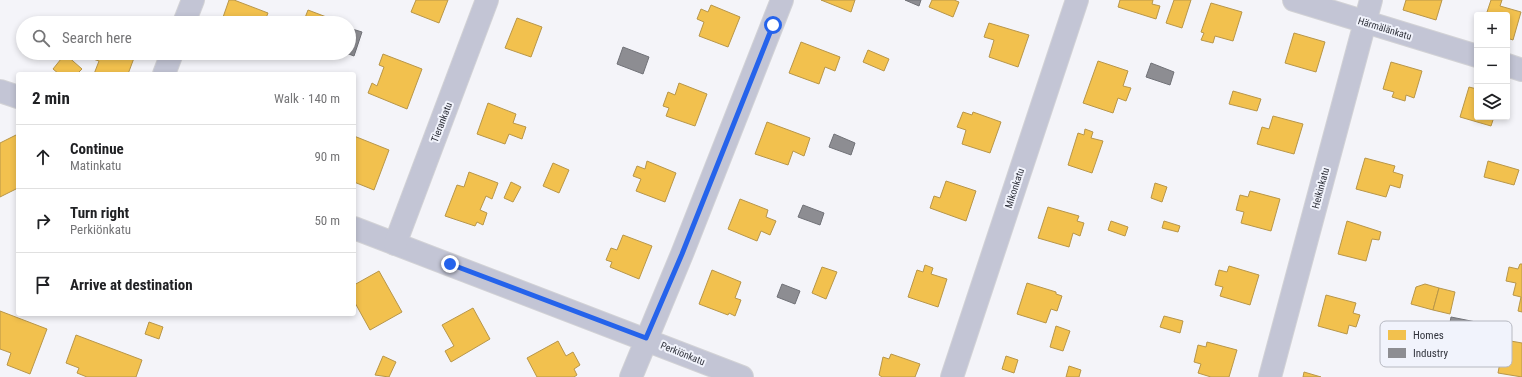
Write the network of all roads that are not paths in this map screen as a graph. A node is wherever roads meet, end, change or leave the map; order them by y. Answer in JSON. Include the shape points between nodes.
{"nodes":[{"id":1,"x":193,"y":0,"type":"edge"},
{"id":2,"x":487,"y":0,"type":"edge"},
{"id":3,"x":782,"y":0,"type":"edge"},
{"id":4,"x":1077,"y":0,"type":"edge"},
{"id":5,"x":1294,"y":0,"type":"edge"},
{"id":6,"x":1372,"y":0,"type":"edge"},
{"id":7,"x":187,"y":16,"type":"edge"},
{"id":8,"x":1365,"y":22,"type":"junction"},
{"id":9,"x":1474,"y":55,"type":"edge"},
{"id":10,"x":169,"y":60,"type":"edge"},
{"id":11,"x":1510,"y":66,"type":"edge"},
{"id":12,"x":1522,"y":70,"type":"edge"},
{"id":13,"x":165,"y":72,"type":"edge"},
{"id":14,"x":0,"y":91,"type":"edge"},
{"id":15,"x":16,"y":97,"type":"edge"},
{"id":16,"x":356,"y":229,"type":"edge"},
{"id":17,"x":395,"y":244,"type":"junction"},
{"id":18,"x":646,"y":338,"type":"junction"},
{"id":19,"x":630,"y":377,"type":"edge"},
{"id":20,"x":742,"y":377,"type":"edge"},
{"id":21,"x":952,"y":377,"type":"edge"},
{"id":22,"x":1270,"y":377,"type":"edge"}],
"edges":[{"from":1,"to":7,"type":"street"},
{"from":2,"to":17,"type":"street","name":"Tierankatu"},
{"from":3,"to":18,"type":"street","via":[[682,254]]},
{"from":4,"to":21,"type":"street","name":"Mikonkatu"},
{"from":5,"to":8,"type":"street","name":"Härmälänkatu"},
{"from":6,"to":8,"type":"street","name":"Heikinkatu"},
{"from":8,"to":9,"type":"street","name":"Härmälänkatu"},
{"from":8,"to":22,"type":"street","name":"Heikinkatu"},
{"from":10,"to":13,"type":"street"},
{"from":11,"to":12,"type":"street"},
{"from":14,"to":15,"type":"street"},
{"from":16,"to":17,"type":"street","name":"Perkiönkatu"},
{"from":17,"to":18,"type":"street","name":"Perkiönkatu"},
{"from":18,"to":19,"type":"street"},
{"from":18,"to":20,"type":"street","name":"Perkiönkatu"}]}
